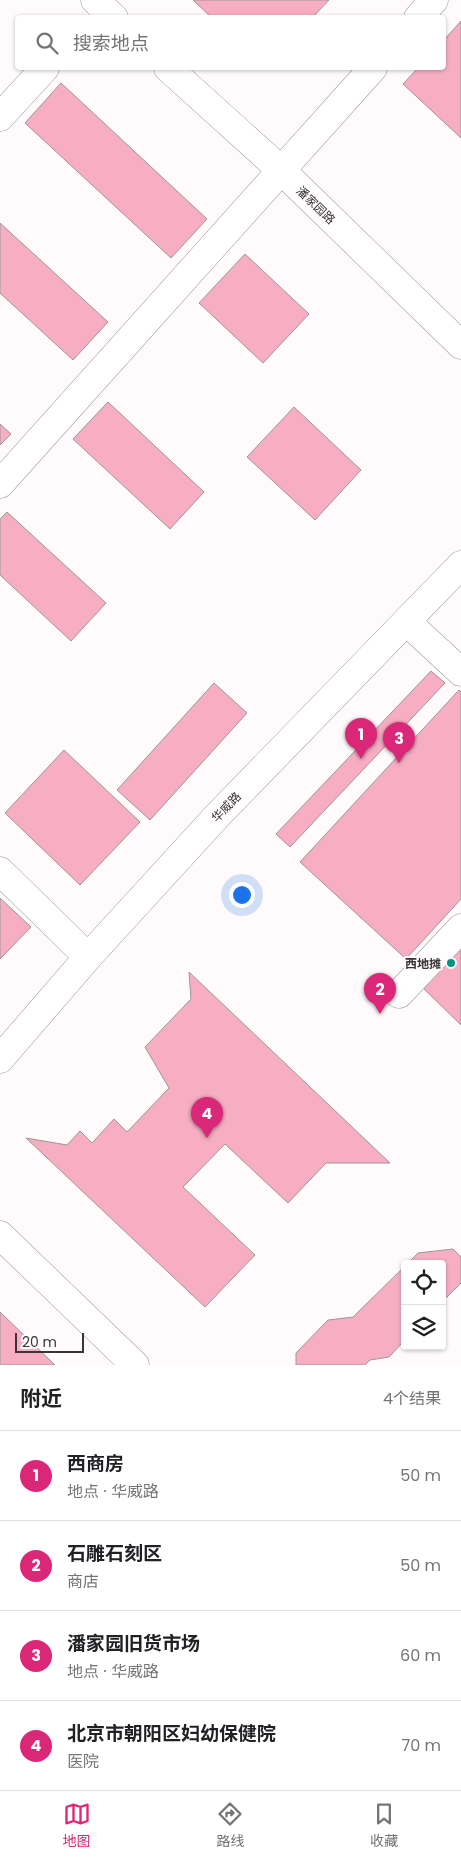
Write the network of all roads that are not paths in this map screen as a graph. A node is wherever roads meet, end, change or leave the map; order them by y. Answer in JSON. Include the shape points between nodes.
{"nodes":[{"id":1,"x":434,"y":0,"type":"edge"},
{"id":2,"x":421,"y":15,"type":"edge"},
{"id":3,"x":43,"y":70,"type":"edge"},
{"id":4,"x":170,"y":70,"type":"edge"},
{"id":5,"x":371,"y":70,"type":"edge"},
{"id":6,"x":0,"y":117,"type":"edge"},
{"id":7,"x":280,"y":170,"type":"junction"},
{"id":8,"x":461,"y":345,"type":"edge"},
{"id":9,"x":0,"y":484,"type":"edge"},
{"id":10,"x":461,"y":565,"type":"edge"},
{"id":11,"x":407,"y":622,"type":"junction"},
{"id":12,"x":461,"y":672,"type":"edge"},
{"id":13,"x":0,"y":871,"type":"edge"},
{"id":14,"x":461,"y":928,"type":"edge"},
{"id":15,"x":88,"y":957,"type":"junction"},
{"id":16,"x":399,"y":994,"type":"dead end"},
{"id":17,"x":0,"y":1059,"type":"edge"},
{"id":18,"x":0,"y":1235,"type":"edge"},
{"id":19,"x":135,"y":1365,"type":"edge"}],
"edges":[{"from":1,"to":2,"type":"street"},
{"from":3,"to":6,"type":"street"},
{"from":4,"to":7,"type":"street","name":"潘家园路"},
{"from":5,"to":7,"type":"street"},
{"from":7,"to":8,"type":"street","name":"潘家园路"},
{"from":7,"to":9,"type":"street"},
{"from":10,"to":11,"type":"street","name":"华威路"},
{"from":11,"to":12,"type":"street"},
{"from":11,"to":15,"type":"street","name":"华威路","via":[[217,816]]},
{"from":13,"to":15,"type":"street"},
{"from":14,"to":16,"type":"street"},
{"from":15,"to":17,"type":"street","name":"华威路"},
{"from":18,"to":19,"type":"street"}]}
